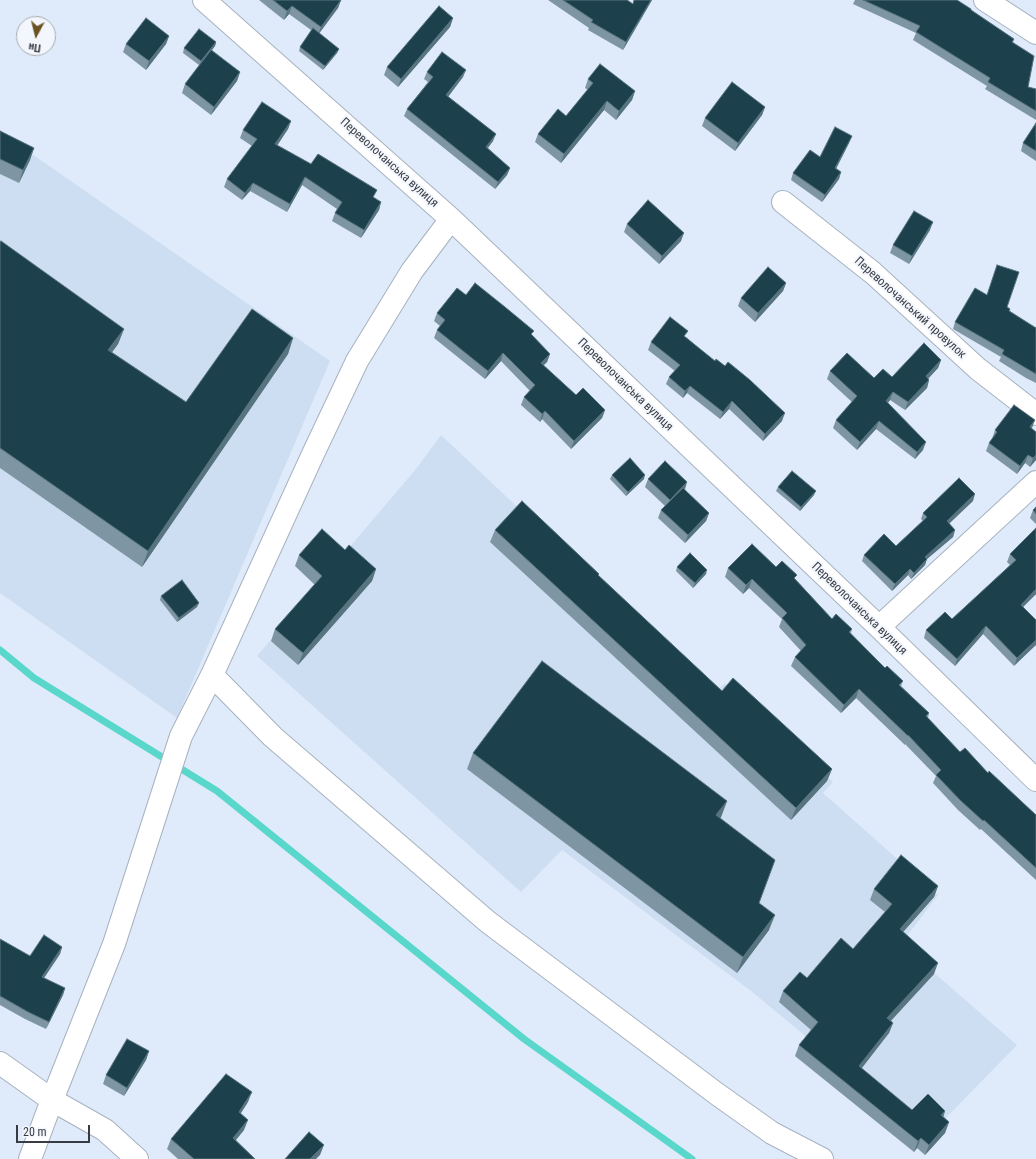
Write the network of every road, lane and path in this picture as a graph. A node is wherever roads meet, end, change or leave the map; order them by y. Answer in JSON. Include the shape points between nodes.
{"nodes":[{"id":1,"x":204,"y":0,"type":"edge"},
{"id":2,"x":985,"y":0,"type":"edge"},
{"id":3,"x":1036,"y":33,"type":"edge"},
{"id":4,"x":783,"y":202,"type":"dead end"},
{"id":5,"x":452,"y":219,"type":"junction"},
{"id":6,"x":1036,"y":414,"type":"edge"},
{"id":7,"x":1036,"y":482,"type":"edge"},
{"id":8,"x":879,"y":627,"type":"junction"},
{"id":9,"x":212,"y":675,"type":"junction"},
{"id":10,"x":1036,"y":780,"type":"edge"},
{"id":11,"x":0,"y":1063,"type":"edge"},
{"id":12,"x":52,"y":1100,"type":"junction"},
{"id":13,"x":30,"y":1159,"type":"edge"},
{"id":14,"x":137,"y":1159,"type":"edge"},
{"id":15,"x":822,"y":1159,"type":"edge"}],
"edges":[{"from":1,"to":5,"type":"street","name":"Переволочанська вулиця"},
{"from":2,"to":3,"type":"street"},
{"from":4,"to":6,"type":"street","name":"Переволочанський провулок","via":[[873,273],[978,369]]},
{"from":5,"to":8,"type":"street","name":"Переволочанська вулиця"},
{"from":5,"to":9,"type":"street","via":[[412,271],[357,361]]},
{"from":7,"to":8,"type":"street"},
{"from":8,"to":10,"type":"street","name":"Переволочанська вулиця"},
{"from":9,"to":12,"type":"street","via":[[182,736],[114,944]]},
{"from":9,"to":15,"type":"street","via":[[273,737],[488,922],[717,1094],[772,1132]]},
{"from":11,"to":12,"type":"street"},
{"from":12,"to":13,"type":"street"},
{"from":12,"to":14,"type":"street","via":[[105,1130]]}]}
